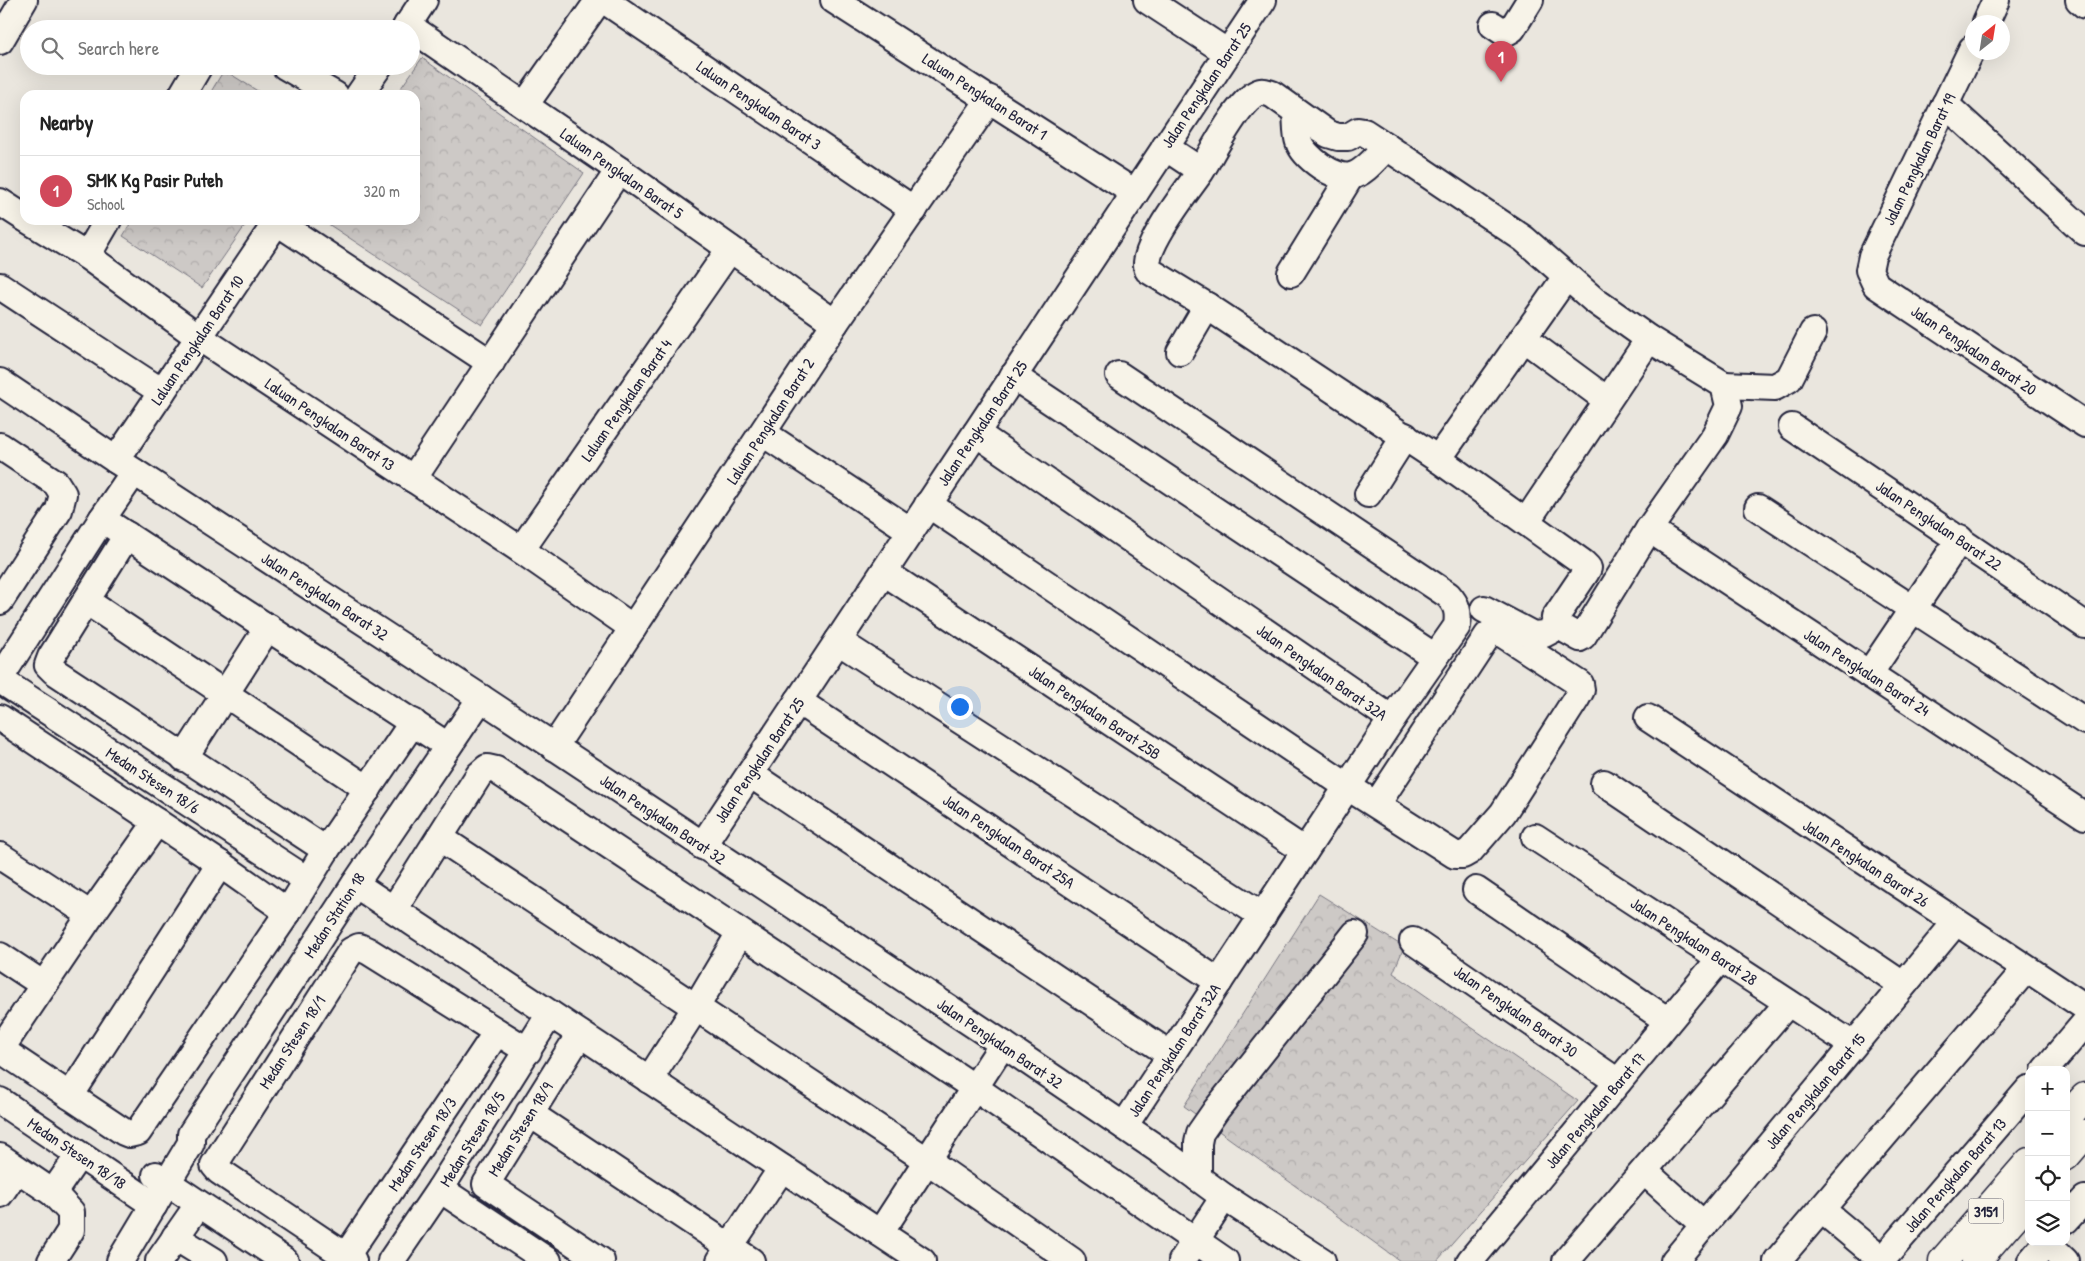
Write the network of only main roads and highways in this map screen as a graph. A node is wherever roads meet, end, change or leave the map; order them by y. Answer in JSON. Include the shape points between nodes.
{"nodes":[{"id":1,"x":2085,"y":1097,"type":"edge"},
{"id":2,"x":2070,"y":1114,"type":"edge"},
{"id":3,"x":2085,"y":1134,"type":"edge"},
{"id":4,"x":2070,"y":1151,"type":"edge"},
{"id":5,"x":2025,"y":1167,"type":"edge"},
{"id":6,"x":2028,"y":1201,"type":"edge"},
{"id":7,"x":1943,"y":1261,"type":"edge"},
{"id":8,"x":1976,"y":1261,"type":"edge"}],
"edges":[{"from":1,"to":2,"type":"main road"},
{"from":3,"to":4,"type":"main road"},
{"from":5,"to":7,"type":"main road","number":"3151"},
{"from":6,"to":8,"type":"main road","number":"3151"}]}
